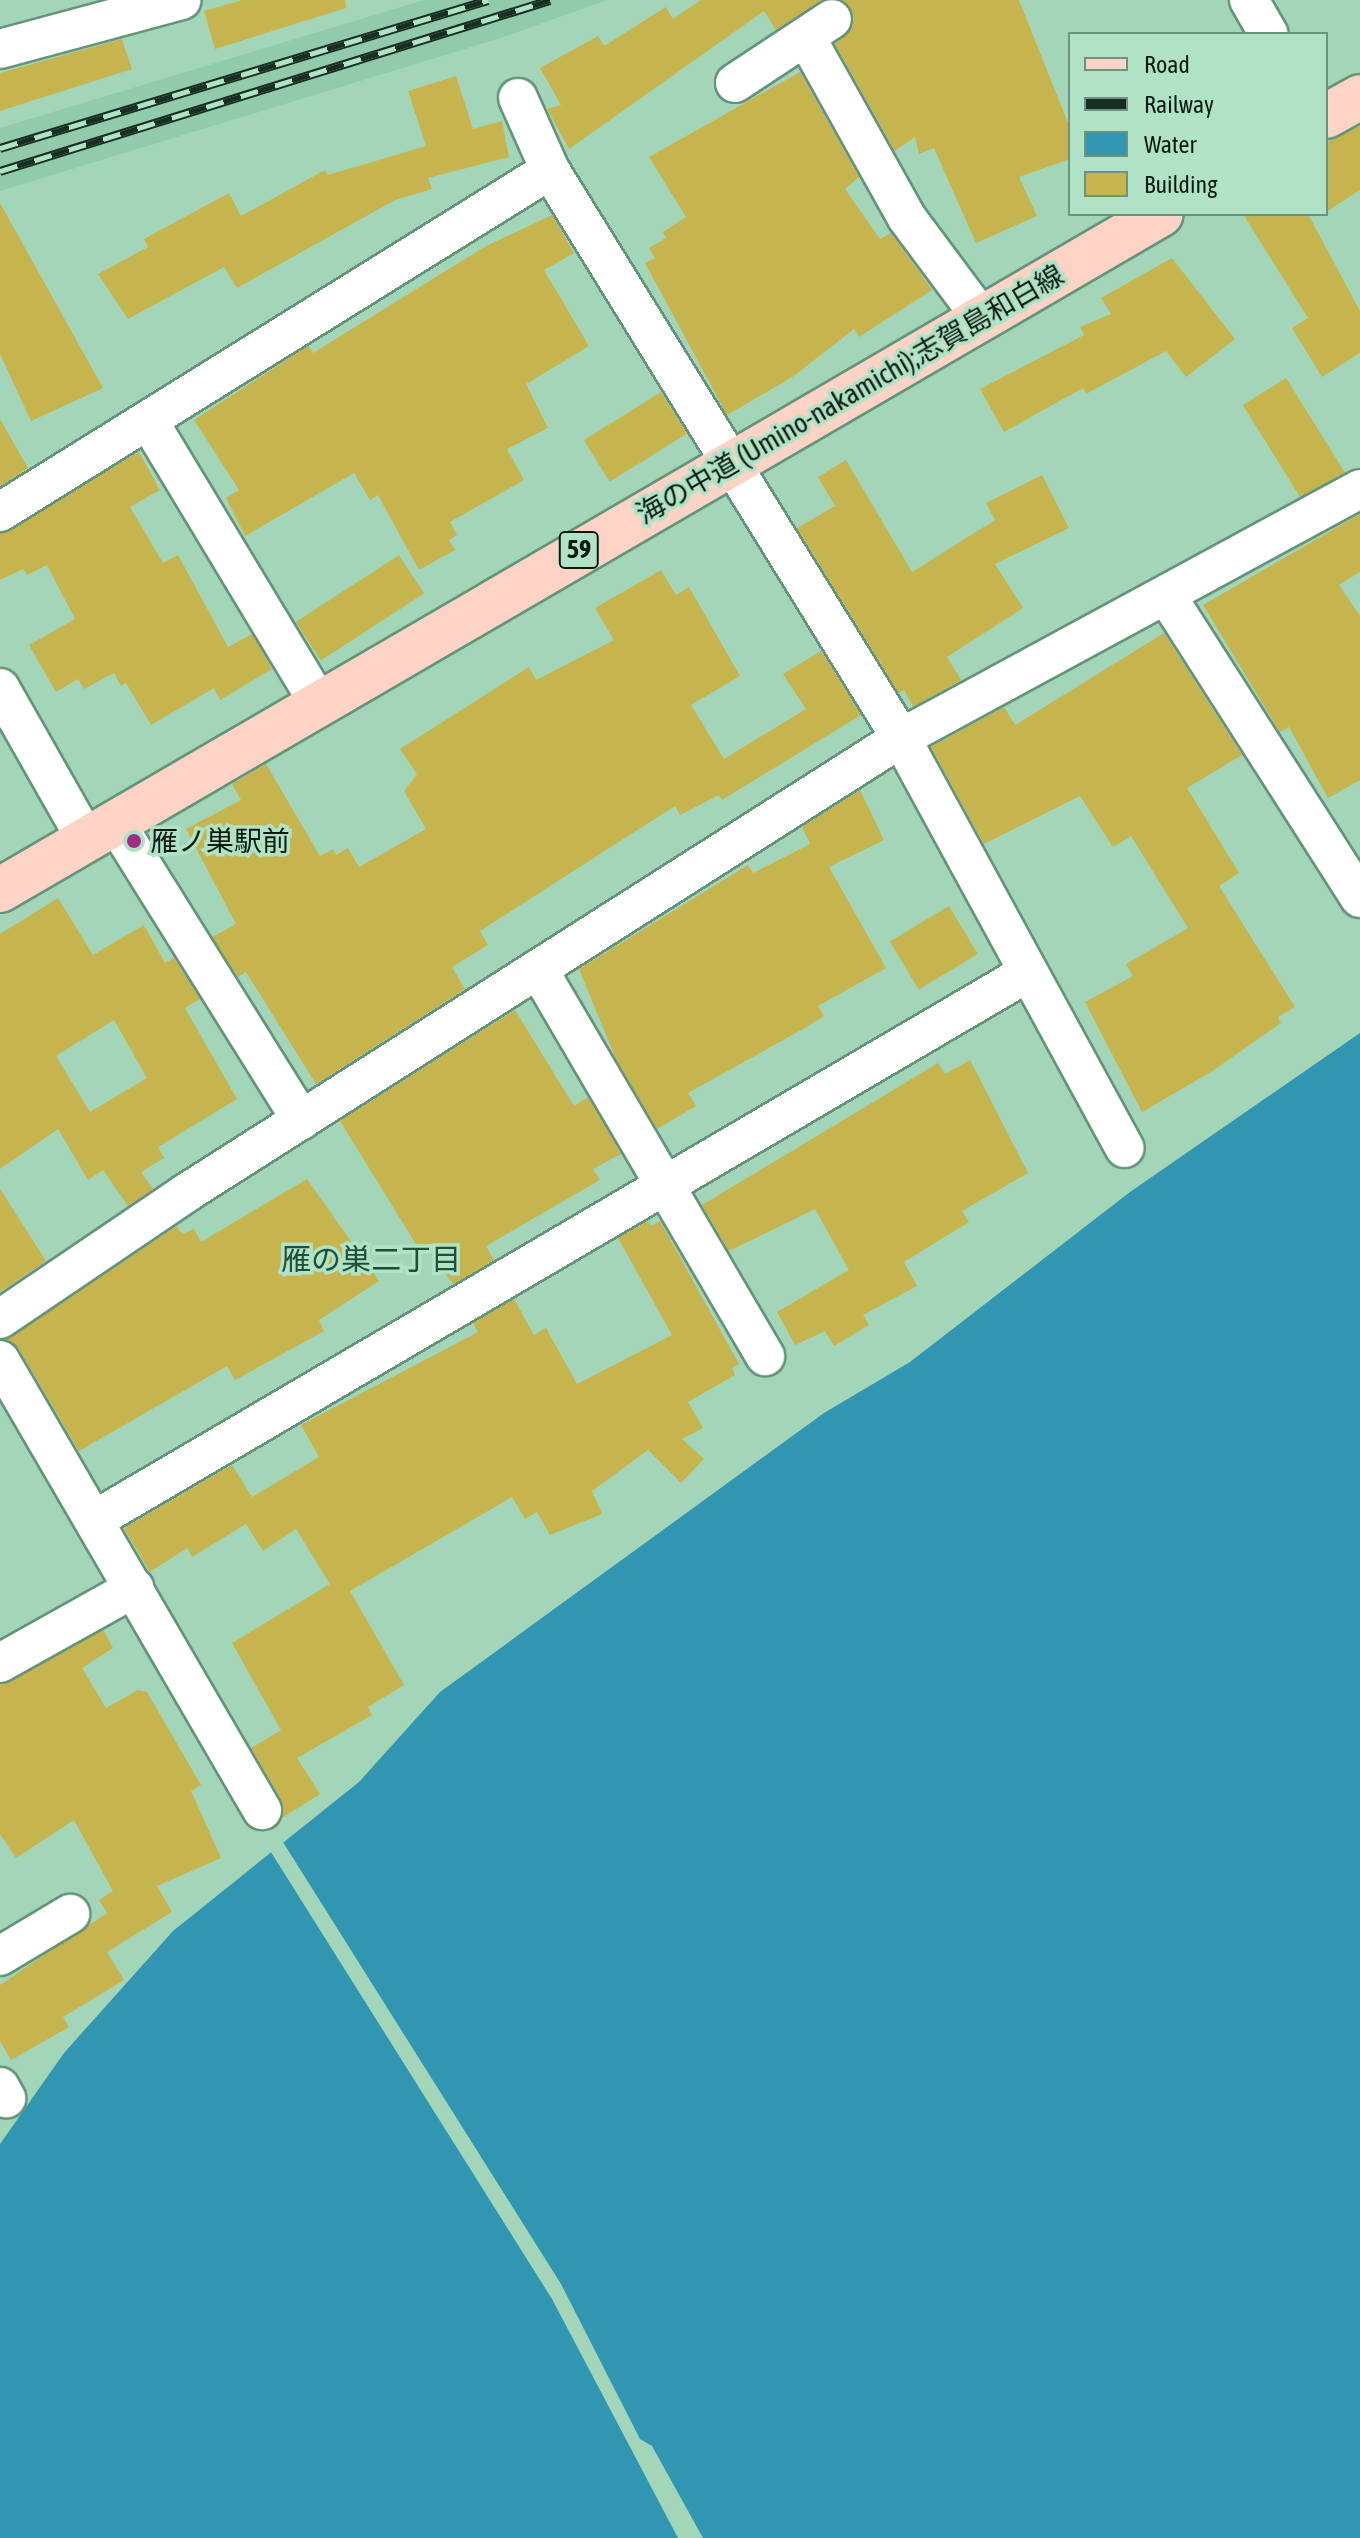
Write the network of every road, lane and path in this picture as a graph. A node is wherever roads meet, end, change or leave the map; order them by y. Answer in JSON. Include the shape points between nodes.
{"nodes":[{"id":1,"x":182,"y":0,"type":"edge"},
{"id":2,"x":1249,"y":0,"type":"edge"},
{"id":3,"x":1268,"y":32,"type":"edge"},
{"id":4,"x":0,"y":49,"type":"edge"},
{"id":5,"x":735,"y":83,"type":"dead end"},
{"id":6,"x":1360,"y":97,"type":"edge"},
{"id":7,"x":518,"y":98,"type":"dead end"},
{"id":8,"x":1328,"y":115,"type":"edge"},
{"id":9,"x":550,"y":170,"type":"junction"},
{"id":10,"x":1158,"y":216,"type":"edge"},
{"id":11,"x":983,"y":320,"type":"junction"},
{"id":12,"x":148,"y":420,"type":"junction"},
{"id":13,"x":732,"y":461,"type":"junction"},
{"id":14,"x":1360,"y":489,"type":"edge"},
{"id":15,"x":0,"y":512,"type":"edge"},
{"id":16,"x":1168,"y":598,"type":"junction"},
{"id":17,"x":0,"y":688,"type":"edge"},
{"id":18,"x":318,"y":702,"type":"junction"},
{"id":19,"x":901,"y":738,"type":"junction"},
{"id":20,"x":102,"y":833,"type":"junction"},
{"id":21,"x":0,"y":890,"type":"edge"},
{"id":22,"x":1360,"y":898,"type":"edge"},
{"id":23,"x":538,"y":969,"type":"junction"},
{"id":24,"x":1027,"y":973,"type":"junction"},
{"id":25,"x":301,"y":1120,"type":"junction"},
{"id":26,"x":1125,"y":1148,"type":"dead end"},
{"id":27,"x":664,"y":1186,"type":"junction"},
{"id":28,"x":0,"y":1319,"type":"edge"},
{"id":29,"x":765,"y":1356,"type":"dead end"},
{"id":30,"x":0,"y":1360,"type":"edge"},
{"id":31,"x":96,"y":1519,"type":"junction"},
{"id":32,"x":134,"y":1588,"type":"junction"},
{"id":33,"x":0,"y":1663,"type":"edge"},
{"id":34,"x":262,"y":1810,"type":"dead end"},
{"id":35,"x":70,"y":1914,"type":"dead end"},
{"id":36,"x":0,"y":1956,"type":"edge"}],
"edges":[{"from":1,"to":4,"type":"street"},
{"from":2,"to":3,"type":"street"},
{"from":5,"to":11,"type":"street","via":[[820,29],[907,218]]},
{"from":6,"to":8,"type":"main road"},
{"from":7,"to":9,"type":"street"},
{"from":9,"to":12,"type":"street"},
{"from":9,"to":13,"type":"street"},
{"from":10,"to":11,"type":"main road","name":"海の中道 (Umino-nakamichi);志賀島和白線","number":"59"},
{"from":11,"to":13,"type":"main road","name":"海の中道 (Umino-nakamichi);志賀島和白線","number":"59"},
{"from":12,"to":15,"type":"street"},
{"from":12,"to":18,"type":"street"},
{"from":13,"to":18,"type":"main road","name":"海の中道 (Umino-nakamichi);志賀島和白線","number":"59"},
{"from":13,"to":19,"type":"street"},
{"from":14,"to":16,"type":"street"},
{"from":16,"to":19,"type":"street"},
{"from":16,"to":22,"type":"street"},
{"from":17,"to":20,"type":"street"},
{"from":18,"to":20,"type":"main road","name":"海の中道 (Umino-nakamichi);志賀島和白線","number":"59"},
{"from":19,"to":23,"type":"street"},
{"from":19,"to":24,"type":"street"},
{"from":20,"to":21,"type":"main road","name":"海の中道 (Umino-nakamichi);志賀島和白線","number":"59"},
{"from":20,"to":25,"type":"street"},
{"from":23,"to":25,"type":"street"},
{"from":23,"to":27,"type":"street"},
{"from":24,"to":26,"type":"street"},
{"from":24,"to":27,"type":"street"},
{"from":25,"to":28,"type":"street"},
{"from":27,"to":29,"type":"street"},
{"from":27,"to":31,"type":"street"},
{"from":30,"to":31,"type":"street"},
{"from":31,"to":32,"type":"street"},
{"from":32,"to":33,"type":"street"},
{"from":32,"to":34,"type":"street"},
{"from":35,"to":36,"type":"street"}]}
